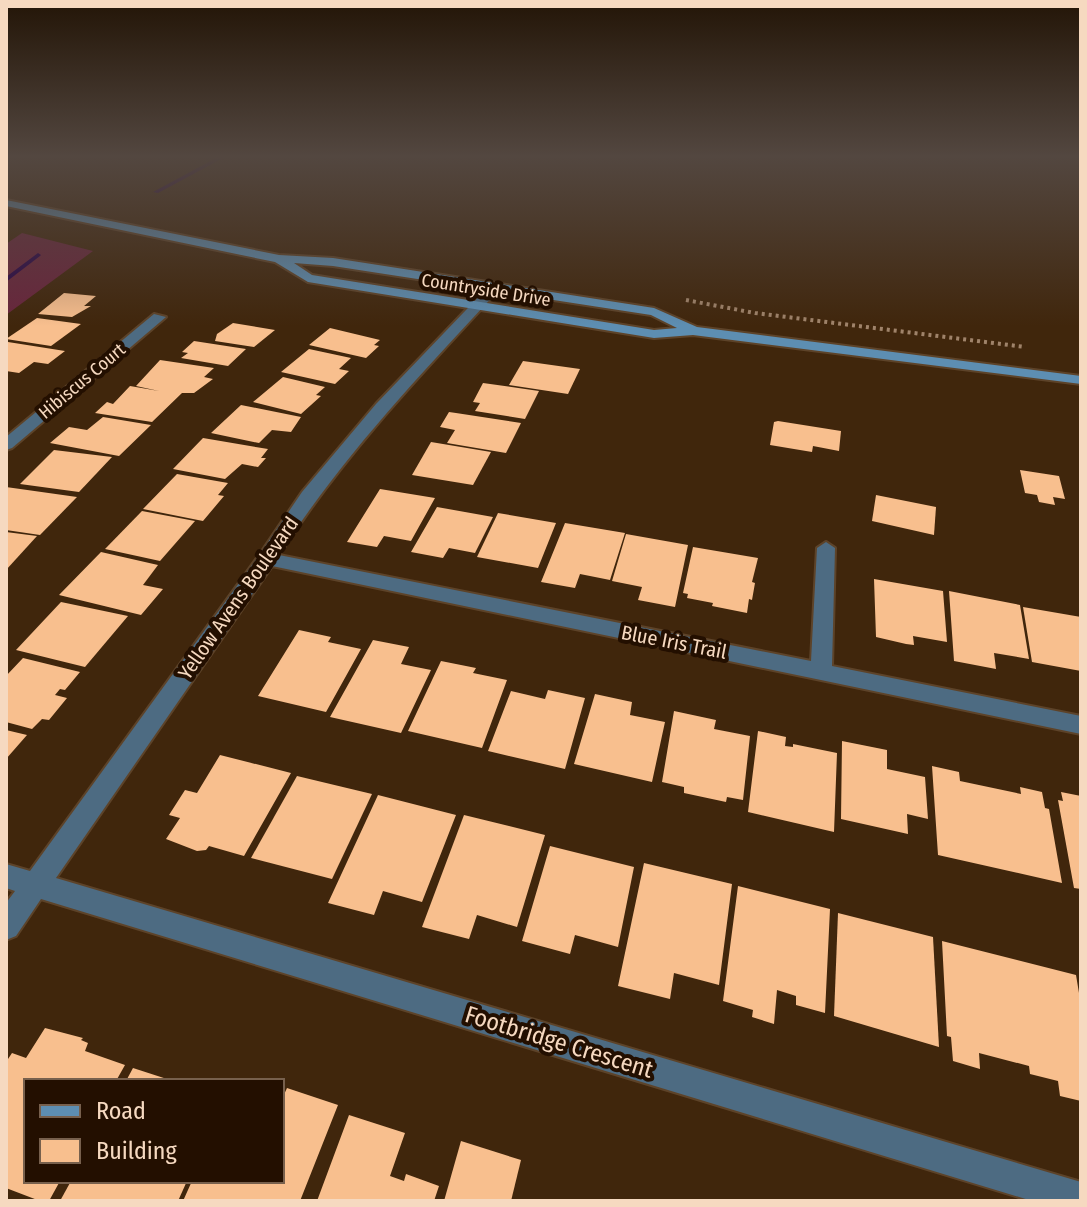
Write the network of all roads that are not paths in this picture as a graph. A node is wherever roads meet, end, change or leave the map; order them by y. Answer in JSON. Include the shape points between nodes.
{"nodes":[{"id":1,"x":56,"y":213,"type":"edge"},
{"id":2,"x":279,"y":259,"type":"junction"},
{"id":3,"x":493,"y":289,"type":"junction"},
{"id":4,"x":477,"y":307,"type":"junction"},
{"id":5,"x":159,"y":317,"type":"dead end"},
{"id":6,"x":693,"y":331,"type":"junction"},
{"id":7,"x":1081,"y":380,"type":"edge"},
{"id":8,"x":6,"y":445,"type":"edge"},
{"id":9,"x":826,"y":548,"type":"dead end"},
{"id":10,"x":267,"y":559,"type":"junction"},
{"id":11,"x":821,"y":671,"type":"junction"},
{"id":12,"x":1081,"y":725,"type":"edge"},
{"id":13,"x":6,"y":876,"type":"edge"},
{"id":14,"x":37,"y":885,"type":"junction"},
{"id":15,"x":6,"y":926,"type":"edge"},
{"id":16,"x":1081,"y":1199,"type":"edge"}],
"edges":[{"from":1,"to":2,"type":"main road","name":"Countryside Drive"},
{"from":2,"to":3,"type":"main road","name":"Countryside Drive","via":[[333,262]]},
{"from":2,"to":4,"type":"main road","name":"Countryside Drive","via":[[308,278]]},
{"from":3,"to":4,"type":"street","name":"Yellow Avens Boulevard"},
{"from":3,"to":6,"type":"main road","name":"Countryside Drive","via":[[654,312]]},
{"from":4,"to":6,"type":"main road","name":"Countryside Drive","via":[[654,334]]},
{"from":4,"to":10,"type":"street","name":"Yellow Avens Boulevard","via":[[381,407],[308,496]]},
{"from":5,"to":8,"type":"street","name":"Hibiscus Court"},
{"from":6,"to":7,"type":"main road","name":"Countryside Drive"},
{"from":9,"to":11,"type":"street"},
{"from":10,"to":11,"type":"street","name":"Blue Iris Trail"},
{"from":10,"to":14,"type":"street","name":"Yellow Avens Boulevard"},
{"from":11,"to":12,"type":"street","name":"Blue Iris Trail"},
{"from":13,"to":14,"type":"street"},
{"from":14,"to":15,"type":"street","name":"Yellow Avens Boulevard"},
{"from":14,"to":16,"type":"street","name":"Footbridge Crescent"}]}
